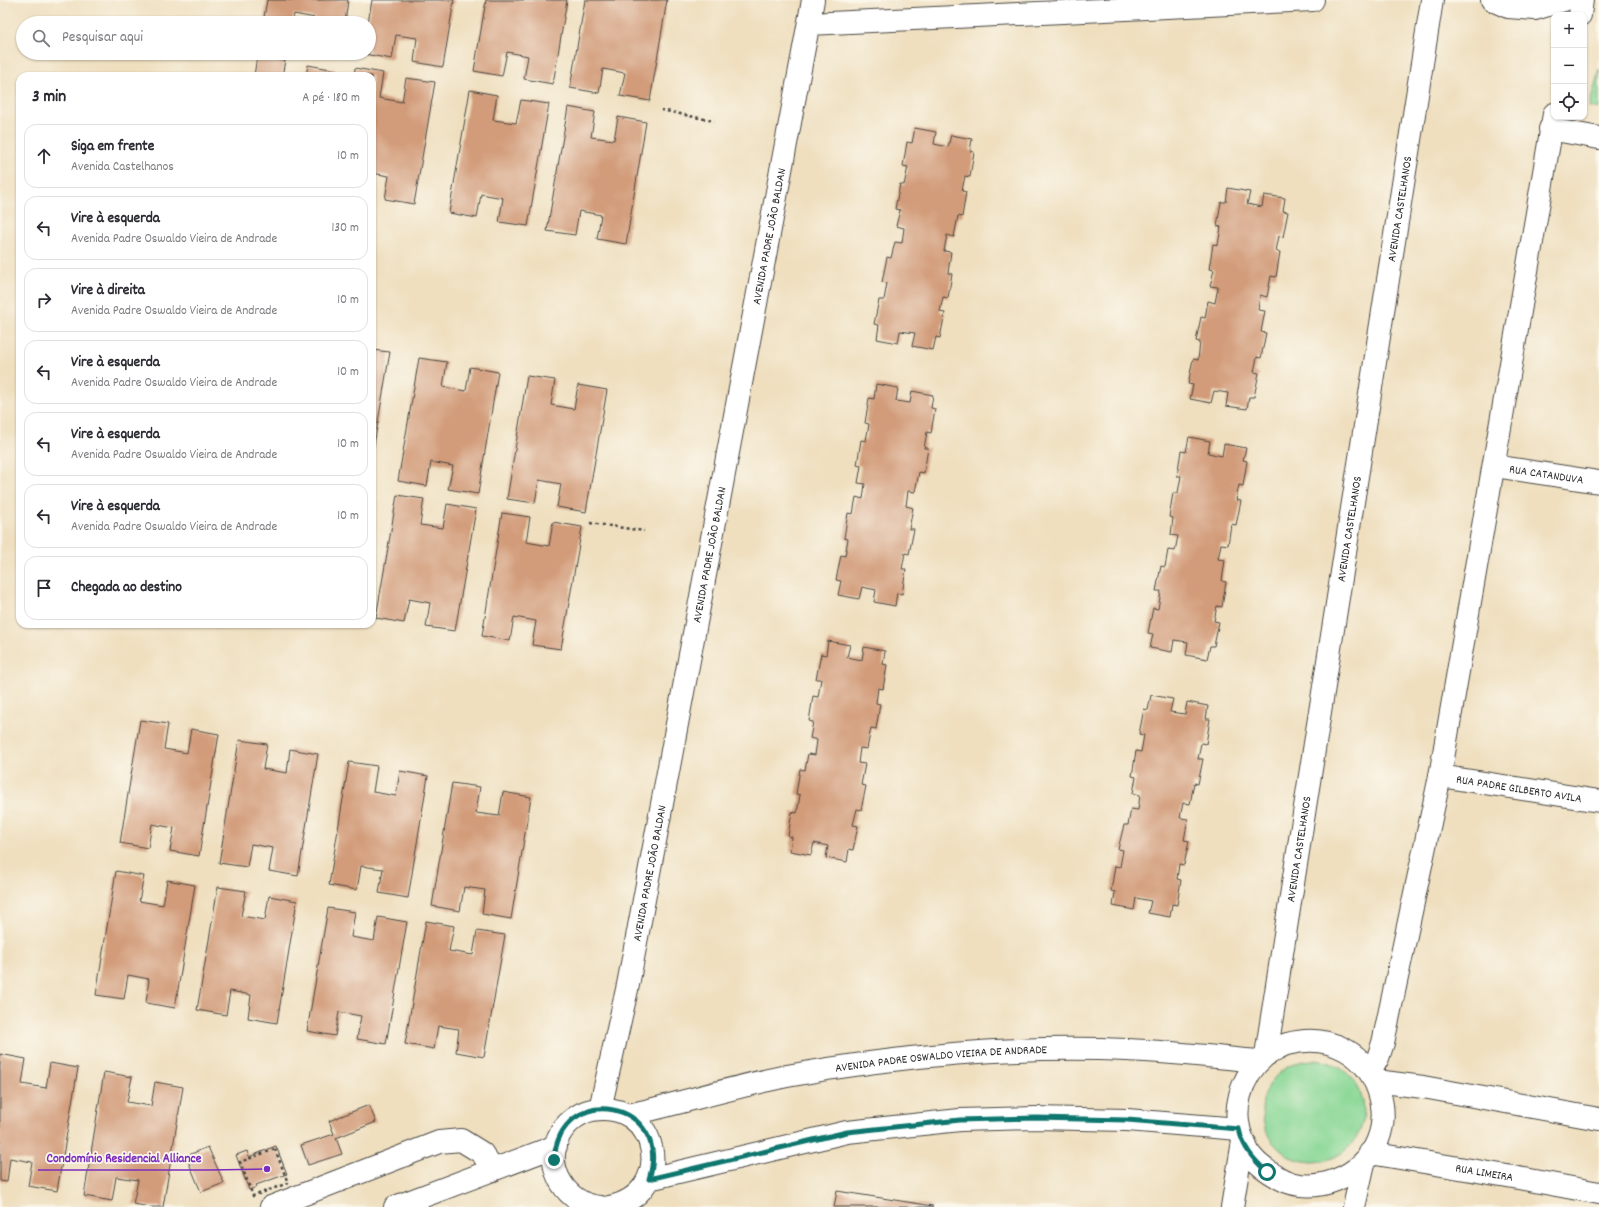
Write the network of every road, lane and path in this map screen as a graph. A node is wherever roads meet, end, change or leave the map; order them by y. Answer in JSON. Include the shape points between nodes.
{"nodes":[{"id":1,"x":813,"y":0,"type":"edge"},
{"id":2,"x":1313,"y":0,"type":"edge"},
{"id":3,"x":1432,"y":0,"type":"edge"},
{"id":4,"x":1492,"y":0,"type":"edge"},
{"id":5,"x":1564,"y":0,"type":"edge"},
{"id":6,"x":1582,"y":0,"type":"edge"},
{"id":7,"x":1580,"y":12,"type":"edge"},
{"id":8,"x":809,"y":24,"type":"junction"},
{"id":9,"x":661,"y":110,"type":"dead end"},
{"id":10,"x":714,"y":120,"type":"dead end"},
{"id":11,"x":1552,"y":122,"type":"edge"},
{"id":12,"x":1599,"y":138,"type":"edge"},
{"id":13,"x":1494,"y":466,"type":"junction"},
{"id":14,"x":1599,"y":482,"type":"edge"},
{"id":15,"x":590,"y":523,"type":"dead end"},
{"id":16,"x":644,"y":531,"type":"dead end"},
{"id":17,"x":1440,"y":776,"type":"junction"},
{"id":18,"x":1599,"y":801,"type":"edge"},
{"id":19,"x":1262,"y":1058,"type":"junction"},
{"id":20,"x":1373,"y":1076,"type":"junction"},
{"id":21,"x":600,"y":1109,"type":"junction"},
{"id":22,"x":628,"y":1115,"type":"junction"},
{"id":23,"x":1599,"y":1119,"type":"edge"},
{"id":24,"x":1241,"y":1135,"type":"junction"},
{"id":25,"x":556,"y":1146,"type":"junction"},
{"id":26,"x":1367,"y":1158,"type":"junction"},
{"id":27,"x":493,"y":1170,"type":"junction"},
{"id":28,"x":649,"y":1179,"type":"junction"},
{"id":29,"x":288,"y":1183,"type":"joint"},
{"id":30,"x":1599,"y":1193,"type":"edge"},
{"id":31,"x":581,"y":1205,"type":"edge"},
{"id":32,"x":271,"y":1207,"type":"edge"},
{"id":33,"x":395,"y":1207,"type":"edge"},
{"id":34,"x":600,"y":1207,"type":"edge"},
{"id":35,"x":609,"y":1207,"type":"edge"},
{"id":36,"x":1232,"y":1207,"type":"edge"},
{"id":37,"x":1354,"y":1207,"type":"edge"}],
"edges":[{"from":1,"to":8,"type":"street","name":"AVENIDA PADRE JOÃO BALDAN"},
{"from":2,"to":8,"type":"street"},
{"from":3,"to":19,"type":"street","name":"AVENIDA CASTELHANOS"},
{"from":4,"to":5,"type":"street","via":[[1508,7],[1535,9]]},
{"from":6,"to":7,"type":"street"},
{"from":8,"to":21,"type":"street","name":"AVENIDA PADRE JOÃO BALDAN","via":[[628,985]]},
{"from":9,"to":10,"type":"path"},
{"from":11,"to":12,"type":"street"},
{"from":11,"to":13,"type":"street"},
{"from":13,"to":14,"type":"street","name":"RUA CATANDUVA"},
{"from":13,"to":17,"type":"street"},
{"from":15,"to":16,"type":"path"},
{"from":17,"to":18,"type":"street","name":"RUA PADRE GILBERTO AVILA"},
{"from":17,"to":20,"type":"street","via":[[1383,1043]]},
{"from":19,"to":20,"type":"street","name":"AVENIDA CASTELHANOS","via":[[1286,1044],[1309,1040],[1329,1043],[1347,1050],[1363,1063]]},
{"from":19,"to":22,"type":"street","name":"AVENIDA PADRE OSWALDO VIEIRA DE ANDRADE","via":[[1128,1050],[982,1052],[880,1062],[787,1076]]},
{"from":19,"to":24,"type":"street","name":"AVENIDA CASTELHANOS","via":[[1250,1071],[1240,1092],[1237,1114]]},
{"from":20,"to":23,"type":"street"},
{"from":20,"to":26,"type":"street","name":"AVENIDA CASTELHANOS","via":[[1382,1102],[1382,1124],[1376,1144]]},
{"from":21,"to":22,"type":"street"},
{"from":21,"to":25,"type":"street","via":[[579,1115],[570,1121]]},
{"from":22,"to":28,"type":"street","via":[[638,1122],[651,1143],[653,1155]]},
{"from":24,"to":26,"type":"street","name":"AVENIDA CASTELHANOS","via":[[1251,1157],[1267,1172],[1288,1183],[1310,1186],[1329,1183],[1346,1176]]},
{"from":24,"to":28,"type":"street","via":[[1127,1120],[960,1120],[847,1132]]},
{"from":24,"to":36,"type":"street","name":"AVENIDA CASTELHANOS"},
{"from":25,"to":27,"type":"street"},
{"from":25,"to":31,"type":"street","via":[[556,1172],[568,1193]]},
{"from":26,"to":30,"type":"street","name":"RUA LIMEIRA","via":[[1513,1177]]},
{"from":26,"to":37,"type":"street","name":"AVENIDA CASTELHANOS"},
{"from":27,"to":32,"type":"street","via":[[482,1153],[461,1140],[439,1142]]},
{"from":27,"to":33,"type":"street"},
{"from":28,"to":35,"type":"street","via":[[632,1199]]},
{"from":29,"to":29,"type":"path","via":[[275,1149],[240,1162],[253,1196]]},
{"from":31,"to":34,"type":"street"}]}
